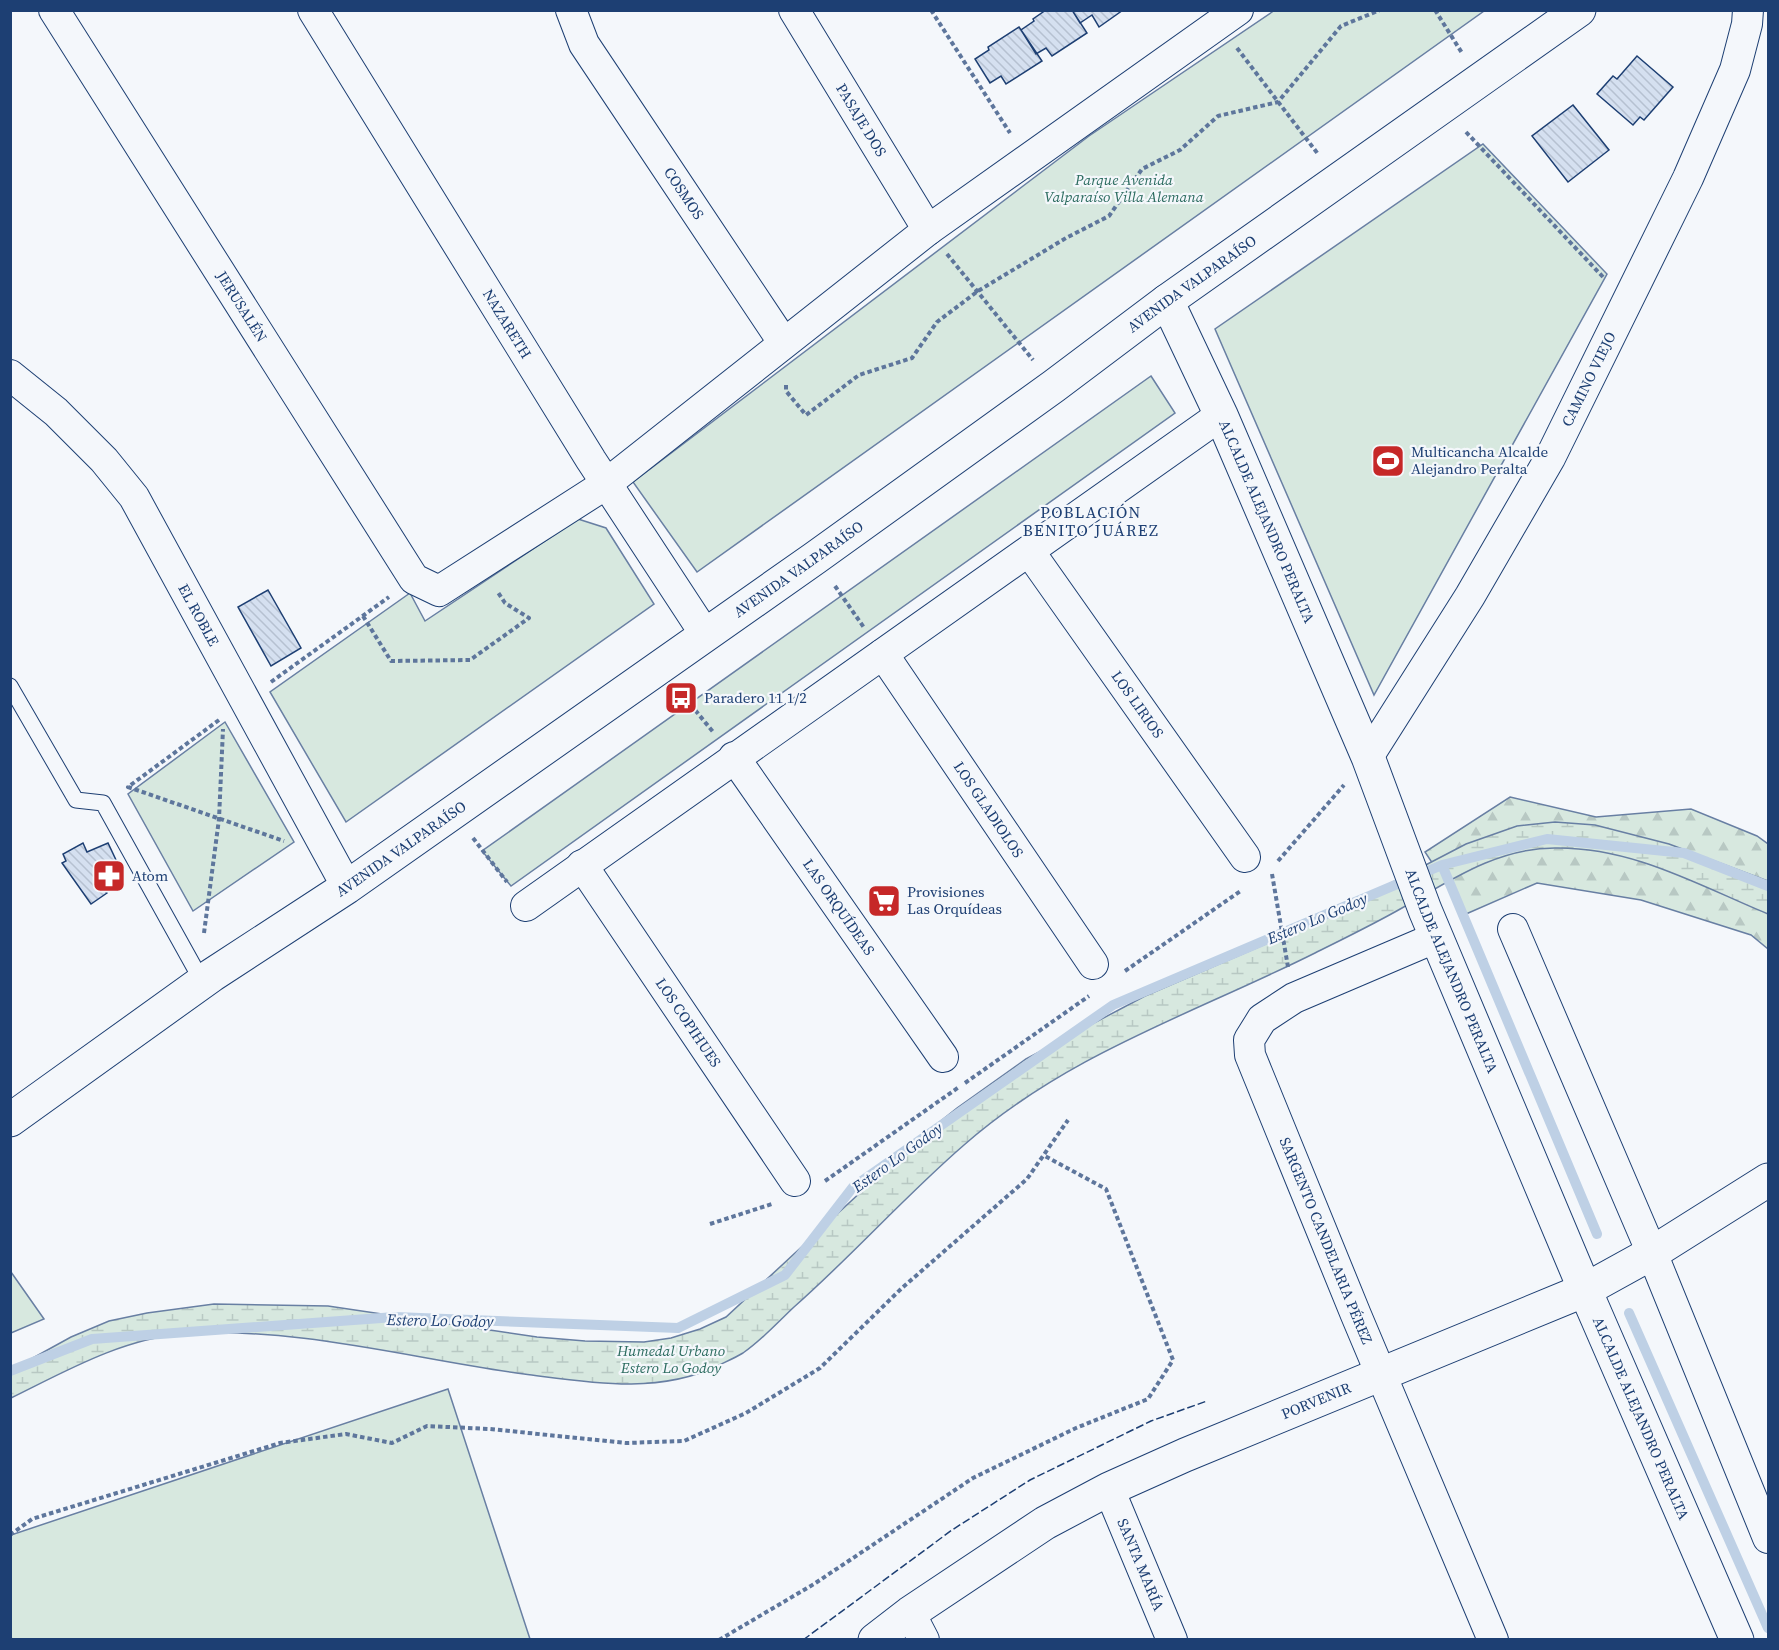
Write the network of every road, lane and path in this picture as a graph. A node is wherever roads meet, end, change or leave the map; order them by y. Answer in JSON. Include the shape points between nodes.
{"nodes":[{"id":1,"x":54,"y":10,"type":"edge"},
{"id":2,"x":313,"y":10,"type":"edge"},
{"id":3,"x":571,"y":10,"type":"edge"},
{"id":4,"x":794,"y":10,"type":"edge"},
{"id":5,"x":931,"y":10,"type":"edge"},
{"id":6,"x":1380,"y":10,"type":"edge"},
{"id":7,"x":1435,"y":10,"type":"edge"},
{"id":8,"x":1580,"y":10,"type":"edge"},
{"id":9,"x":1228,"y":17,"type":"edge"},
{"id":10,"x":1755,"y":21,"type":"edge"},
{"id":11,"x":1481,"y":81,"type":"junction"},
{"id":12,"x":1278,"y":102,"type":"junction"},
{"id":13,"x":1442,"y":108,"type":"junction"},
{"id":14,"x":1027,"y":159,"type":"junction"},
{"id":15,"x":1338,"y":181,"type":"junction"},
{"id":16,"x":928,"y":230,"type":"junction"},
{"id":17,"x":978,"y":291,"type":"junction"},
{"id":18,"x":1167,"y":301,"type":"junction"},
{"id":19,"x":1628,"y":302,"type":"junction"},
{"id":20,"x":783,"y":342,"type":"junction"},
{"id":21,"x":10,"y":375,"type":"edge"},
{"id":22,"x":1054,"y":386,"type":"junction"},
{"id":23,"x":1221,"y":415,"type":"junction"},
{"id":24,"x":606,"y":484,"type":"junction"},
{"id":25,"x":1029,"y":551,"type":"junction"},
{"id":26,"x":815,"y":558,"type":"junction"},
{"id":27,"x":479,"y":565,"type":"junction"},
{"id":28,"x":363,"y":616,"type":"dead end"},
{"id":29,"x":705,"y":634,"type":"junction"},
{"id":30,"x":883,"y":654,"type":"junction"},
{"id":31,"x":659,"y":667,"type":"junction"},
{"id":32,"x":10,"y":686,"type":"edge"},
{"id":33,"x":224,"y":717,"type":"dead end"},
{"id":34,"x":734,"y":757,"type":"junction"},
{"id":35,"x":1368,"y":757,"type":"junction"},
{"id":36,"x":453,"y":812,"type":"junction"},
{"id":37,"x":323,"y":845,"type":"junction"},
{"id":38,"x":582,"y":865,"type":"junction"},
{"id":39,"x":1259,"y":867,"type":"junction"},
{"id":40,"x":347,"y":887,"type":"junction"},
{"id":41,"x":1242,"y":890,"type":"dead end"},
{"id":42,"x":526,"y":906,"type":"joint"},
{"id":43,"x":1431,"y":924,"type":"junction"},
{"id":44,"x":1513,"y":929,"type":"dead end"},
{"id":45,"x":1102,"y":978,"type":"junction"},
{"id":46,"x":203,"y":982,"type":"junction"},
{"id":47,"x":1294,"y":998,"type":"junction"},
{"id":48,"x":943,"y":1057,"type":"dead end"},
{"id":49,"x":10,"y":1120,"type":"edge"},
{"id":50,"x":1068,"y":1120,"type":"dead end"},
{"id":51,"x":1043,"y":1155,"type":"junction"},
{"id":52,"x":1768,"y":1180,"type":"edge"},
{"id":53,"x":799,"y":1189,"type":"junction"},
{"id":54,"x":710,"y":1224,"type":"dead end"},
{"id":55,"x":1652,"y":1253,"type":"junction"},
{"id":56,"x":1585,"y":1290,"type":"junction"},
{"id":57,"x":1381,"y":1373,"type":"junction"},
{"id":58,"x":1109,"y":1490,"type":"junction"},
{"id":59,"x":10,"y":1535,"type":"edge"},
{"id":60,"x":1768,"y":1538,"type":"edge"},
{"id":61,"x":917,"y":1626,"type":"edge"},
{"id":62,"x":719,"y":1640,"type":"edge"},
{"id":63,"x":875,"y":1640,"type":"edge"},
{"id":64,"x":1172,"y":1640,"type":"edge"},
{"id":65,"x":1493,"y":1640,"type":"edge"},
{"id":66,"x":1737,"y":1640,"type":"edge"}],
"edges":[{"from":1,"to":27,"type":"street","name":"JERUSALÉN","via":[[414,579],[439,591]]},
{"from":2,"to":24,"type":"street","name":"NAZARETH"},
{"from":3,"to":20,"type":"street","name":"COSMOS","via":[[584,44]]},
{"from":4,"to":16,"type":"street","name":"PASAJE DOS"},
{"from":5,"to":14,"type":"path"},
{"from":6,"to":12,"type":"path","via":[[1341,26]]},
{"from":7,"to":11,"type":"path"},
{"from":8,"to":11,"type":"main road","name":"AVENIDA VALPARAÍSO"},
{"from":9,"to":12,"type":"path"},
{"from":9,"to":14,"type":"street"},
{"from":10,"to":19,"type":"street","name":"CAMINO VIEJO","via":[[1688,178]]},
{"from":11,"to":13,"type":"main road","name":"AVENIDA VALPARAÍSO"},
{"from":12,"to":15,"type":"path"},
{"from":12,"to":17,"type":"path","via":[[1218,116],[1180,150],[1142,169],[1109,216]]},
{"from":13,"to":15,"type":"main road","name":"AVENIDA VALPARAÍSO"},
{"from":13,"to":19,"type":"path"},
{"from":14,"to":16,"type":"street"},
{"from":15,"to":18,"type":"main road","name":"AVENIDA VALPARAÍSO"},
{"from":16,"to":17,"type":"path"},
{"from":16,"to":20,"type":"street"},
{"from":17,"to":20,"type":"path","via":[[937,322],[912,357],[859,375],[806,415],[786,391]]},
{"from":17,"to":22,"type":"path"},
{"from":18,"to":22,"type":"main road","name":"AVENIDA VALPARAÍSO"},
{"from":18,"to":23,"type":"main road","name":"ALCALDE ALEJANDRO PERALTA"},
{"from":19,"to":35,"type":"street","name":"CAMINO VIEJO","via":[[1550,458],[1470,596]]},
{"from":20,"to":24,"type":"street"},
{"from":21,"to":37,"type":"street","name":"EL ROBLE","via":[[56,412],[134,497]]},
{"from":22,"to":26,"type":"main road","name":"AVENIDA VALPARAÍSO"},
{"from":23,"to":25,"type":"street"},
{"from":23,"to":35,"type":"main road","name":"ALCALDE ALEJANDRO PERALTA"},
{"from":24,"to":27,"type":"street"},
{"from":24,"to":29,"type":"street","name":"NAZARETH"},
{"from":25,"to":30,"type":"street"},
{"from":25,"to":39,"type":"street","name":"LOS LIRIOS"},
{"from":26,"to":29,"type":"main road","name":"AVENIDA VALPARAÍSO"},
{"from":26,"to":30,"type":"path"},
{"from":27,"to":28,"type":"path","via":[[505,603],[530,618],[470,660],[391,661]]},
{"from":29,"to":31,"type":"main road","name":"AVENIDA VALPARAÍSO"},
{"from":30,"to":34,"type":"street"},
{"from":30,"to":45,"type":"street","name":"LOS GLADIOLOS"},
{"from":31,"to":34,"type":"path"},
{"from":31,"to":36,"type":"main road","name":"AVENIDA VALPARAÍSO"},
{"from":32,"to":46,"type":"lane","via":[[76,800],[103,803]]},
{"from":33,"to":37,"type":"path","via":[[128,788],[299,846]]},
{"from":34,"to":38,"type":"street"},
{"from":34,"to":48,"type":"street","name":"LAS ORQUÍDEAS"},
{"from":35,"to":39,"type":"path"},
{"from":35,"to":43,"type":"main road","name":"ALCALDE ALEJANDRO PERALTA"},
{"from":36,"to":40,"type":"main road","name":"AVENIDA VALPARAÍSO"},
{"from":36,"to":42,"type":"path"},
{"from":37,"to":40,"type":"street","name":"EL ROBLE"},
{"from":38,"to":42,"type":"street"},
{"from":38,"to":53,"type":"street","name":"LOS COPIHUES"},
{"from":39,"to":47,"type":"path"},
{"from":40,"to":46,"type":"main road","name":"AVENIDA VALPARAÍSO"},
{"from":41,"to":45,"type":"path"},
{"from":43,"to":47,"type":"street","name":"SARGENTO CANDELARIA PÉREZ"},
{"from":43,"to":56,"type":"main road","name":"ALCALDE ALEJANDRO PERALTA"},
{"from":44,"to":55,"type":"street"},
{"from":45,"to":53,"type":"path"},
{"from":46,"to":49,"type":"main road","name":"AVENIDA VALPARAÍSO"},
{"from":47,"to":57,"type":"street","name":"SARGENTO CANDELARIA PÉREZ","via":[[1262,1019],[1249,1040],[1250,1055]]},
{"from":50,"to":51,"type":"path"},
{"from":51,"to":59,"type":"path","via":[[1027,1179],[902,1288],[820,1368],[746,1413],[684,1441],[626,1443],[427,1426],[392,1443],[335,1435],[280,1443],[43,1516]]},
{"from":51,"to":62,"type":"path","via":[[1106,1189],[1173,1360],[1148,1399],[1076,1428],[973,1478],[814,1584]]},
{"from":52,"to":55,"type":"main road","name":"PORVENIR"},
{"from":53,"to":54,"type":"path"},
{"from":55,"to":56,"type":"main road","name":"PORVENIR"},
{"from":55,"to":60,"type":"street"},
{"from":56,"to":57,"type":"main road","name":"PORVENIR"},
{"from":56,"to":66,"type":"main road","name":"ALCALDE ALEJANDRO PERALTA"},
{"from":57,"to":58,"type":"main road","name":"PORVENIR","via":[[1166,1462]]},
{"from":57,"to":65,"type":"street","name":"SARGENTO CANDELARIA PÉREZ"},
{"from":58,"to":61,"type":"main road","name":"PORVENIR","via":[[1045,1523]]},
{"from":58,"to":64,"type":"street","name":"SANTA MARÍA"},
{"from":61,"to":63,"type":"main road","name":"PORVENIR"}]}
